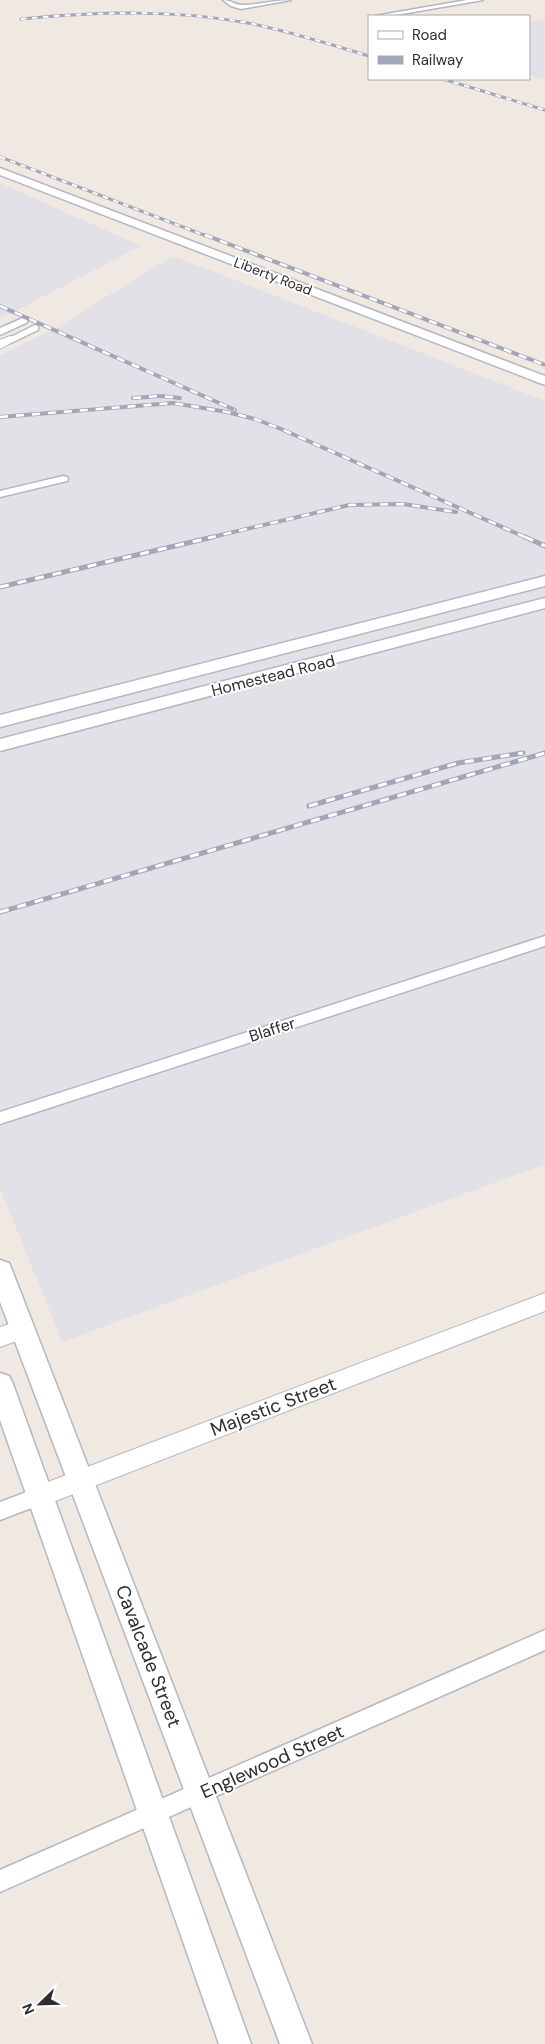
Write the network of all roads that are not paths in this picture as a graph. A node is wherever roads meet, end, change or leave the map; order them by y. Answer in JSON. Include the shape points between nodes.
{"nodes":[{"id":1,"x":288,"y":0,"type":"edge"},
{"id":2,"x":480,"y":0,"type":"edge"},
{"id":3,"x":228,"y":2,"type":"edge"},
{"id":4,"x":384,"y":15,"type":"edge"},
{"id":5,"x":0,"y":171,"type":"edge"},
{"id":6,"x":22,"y":321,"type":"dead end"},
{"id":7,"x":35,"y":328,"type":"dead end"},
{"id":8,"x":0,"y":332,"type":"edge"},
{"id":9,"x":3,"y":341,"type":"edge"},
{"id":10,"x":545,"y":381,"type":"edge"},
{"id":11,"x":63,"y":479,"type":"dead end"},
{"id":12,"x":0,"y":494,"type":"edge"},
{"id":13,"x":545,"y":581,"type":"edge"},
{"id":14,"x":491,"y":595,"type":"junction"},
{"id":15,"x":545,"y":603,"type":"edge"},
{"id":16,"x":509,"y":614,"type":"junction"},
{"id":17,"x":347,"y":632,"type":"junction"},
{"id":18,"x":361,"y":652,"type":"junction"},
{"id":19,"x":138,"y":686,"type":"junction"},
{"id":20,"x":152,"y":706,"type":"junction"},
{"id":21,"x":8,"y":719,"type":"edge"},
{"id":22,"x":26,"y":738,"type":"junction"},
{"id":23,"x":0,"y":745,"type":"edge"},
{"id":24,"x":545,"y":941,"type":"edge"},
{"id":25,"x":0,"y":1118,"type":"edge"},
{"id":26,"x":0,"y":1270,"type":"edge"},
{"id":27,"x":545,"y":1302,"type":"edge"},
{"id":28,"x":11,"y":1333,"type":"edge"},
{"id":29,"x":0,"y":1384,"type":"edge"},
{"id":30,"x":81,"y":1480,"type":"junction"},
{"id":31,"x":40,"y":1496,"type":"junction"},
{"id":32,"x":0,"y":1511,"type":"edge"},
{"id":33,"x":545,"y":1640,"type":"edge"},
{"id":34,"x":201,"y":1792,"type":"junction"},
{"id":35,"x":153,"y":1813,"type":"junction"},
{"id":36,"x":0,"y":1881,"type":"edge"},
{"id":37,"x":235,"y":2044,"type":"edge"},
{"id":38,"x":296,"y":2044,"type":"edge"}],
"edges":[{"from":1,"to":3,"type":"street","via":[[241,7]]},
{"from":2,"to":4,"type":"street"},
{"from":5,"to":10,"type":"main road","name":"Liberty Road"},
{"from":6,"to":8,"type":"street"},
{"from":7,"to":9,"type":"street"},
{"from":11,"to":12,"type":"street"},
{"from":13,"to":14,"type":"main road","name":"Homestead Road"},
{"from":14,"to":16,"type":"main road"},
{"from":14,"to":17,"type":"main road","name":"Homestead Road"},
{"from":15,"to":16,"type":"main road","name":"Homestead Road"},
{"from":16,"to":18,"type":"main road","name":"Homestead Road"},
{"from":17,"to":18,"type":"main road"},
{"from":17,"to":19,"type":"main road","name":"Homestead Road"},
{"from":18,"to":20,"type":"main road","name":"Homestead Road"},
{"from":19,"to":20,"type":"main road"},
{"from":19,"to":21,"type":"main road","name":"Homestead Road"},
{"from":20,"to":22,"type":"main road","name":"Homestead Road"},
{"from":21,"to":22,"type":"main road"},
{"from":22,"to":23,"type":"main road","name":"Homestead Road"},
{"from":24,"to":25,"type":"street","name":"Blaffer"},
{"from":26,"to":28,"type":"main road","name":"Cavalcade Street"},
{"from":27,"to":30,"type":"street","name":"Majestic Street"},
{"from":28,"to":30,"type":"main road","name":"Cavalcade Street"},
{"from":29,"to":31,"type":"main road"},
{"from":30,"to":31,"type":"street","name":"Majestic Street"},
{"from":30,"to":34,"type":"main road","name":"Cavalcade Street"},
{"from":31,"to":32,"type":"street","name":"Majestic Street"},
{"from":31,"to":35,"type":"main road"},
{"from":33,"to":34,"type":"street","name":"Englewood Street"},
{"from":34,"to":35,"type":"street","name":"Englewood Street"},
{"from":34,"to":38,"type":"main road","name":"Cavalcade Street"},
{"from":35,"to":36,"type":"street","name":"Englewood Street"},
{"from":35,"to":37,"type":"main road"}]}
